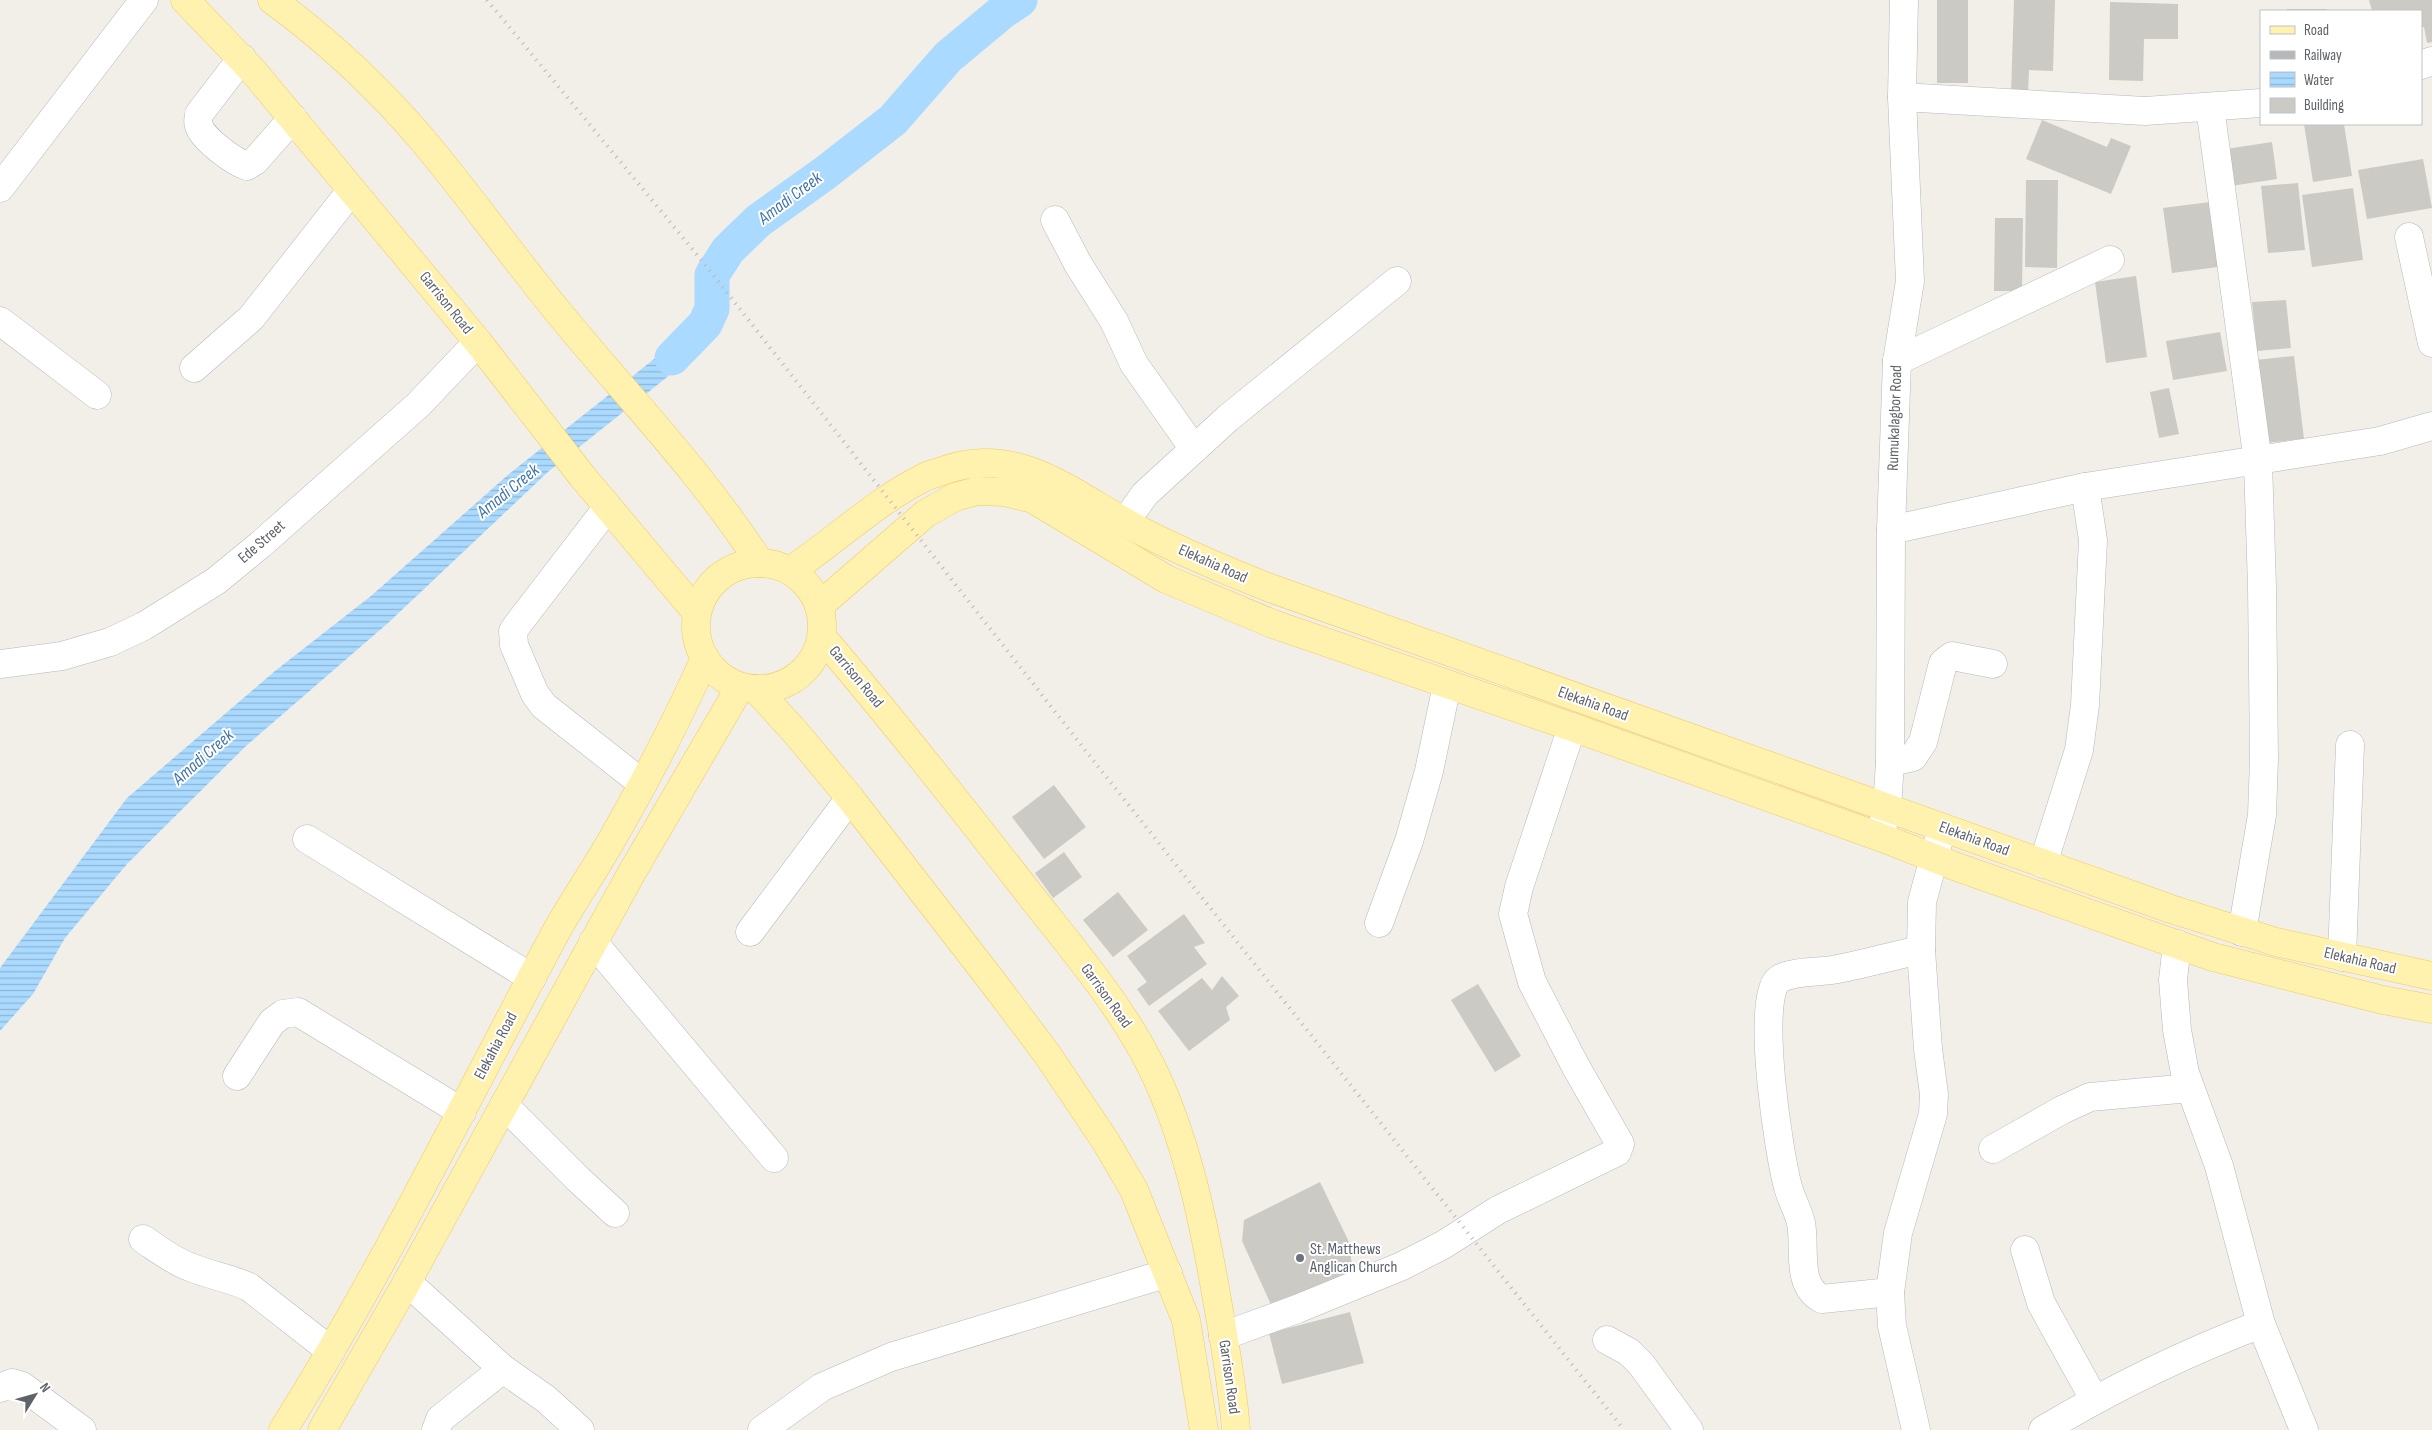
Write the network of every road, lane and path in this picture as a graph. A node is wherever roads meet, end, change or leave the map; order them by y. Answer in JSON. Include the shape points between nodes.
{"nodes":[{"id":1,"x":144,"y":0,"type":"edge"},
{"id":2,"x":185,"y":0,"type":"edge"},
{"id":3,"x":272,"y":0,"type":"edge"},
{"id":4,"x":1904,"y":0,"type":"edge"},
{"id":5,"x":242,"y":58,"type":"junction"},
{"id":6,"x":1902,"y":98,"type":"junction"},
{"id":7,"x":2260,"y":102,"type":"edge"},
{"id":8,"x":2210,"y":107,"type":"junction"},
{"id":9,"x":293,"y":118,"type":"junction"},
{"id":10,"x":0,"y":188,"type":"edge"},
{"id":11,"x":351,"y":190,"type":"junction"},
{"id":12,"x":1055,"y":220,"type":"dead end"},
{"id":13,"x":2409,"y":237,"type":"dead end"},
{"id":14,"x":2110,"y":260,"type":"dead end"},
{"id":15,"x":1397,"y":281,"type":"dead end"},
{"id":16,"x":0,"y":321,"type":"edge"},
{"id":17,"x":478,"y":342,"type":"junction"},
{"id":18,"x":2432,"y":343,"type":"edge"},
{"id":19,"x":1897,"y":362,"type":"junction"},
{"id":20,"x":194,"y":368,"type":"dead end"},
{"id":21,"x":97,"y":395,"type":"dead end"},
{"id":22,"x":2432,"y":426,"type":"edge"},
{"id":23,"x":1194,"y":449,"type":"junction"},
{"id":24,"x":2258,"y":462,"type":"junction"},
{"id":25,"x":2085,"y":487,"type":"junction"},
{"id":26,"x":608,"y":507,"type":"junction"},
{"id":27,"x":1125,"y":522,"type":"junction"},
{"id":28,"x":1891,"y":530,"type":"junction"},
{"id":29,"x":760,"y":563,"type":"junction"},
{"id":30,"x":790,"y":571,"type":"junction"},
{"id":31,"x":819,"y":606,"type":"junction"},
{"id":32,"x":697,"y":613,"type":"junction"},
{"id":33,"x":822,"y":637,"type":"junction"},
{"id":34,"x":705,"y":658,"type":"junction"},
{"id":35,"x":0,"y":664,"type":"edge"},
{"id":36,"x":1994,"y":664,"type":"dead end"},
{"id":37,"x":1447,"y":685,"type":"junction"},
{"id":38,"x":748,"y":688,"type":"junction"},
{"id":39,"x":1572,"y":727,"type":"junction"},
{"id":40,"x":2350,"y":745,"type":"dead end"},
{"id":41,"x":1890,"y":762,"type":"junction"},
{"id":42,"x":643,"y":784,"type":"junction"},
{"id":43,"x":850,"y":798,"type":"junction"},
{"id":44,"x":1887,"y":808,"type":"junction"},
{"id":45,"x":1942,"y":828,"type":"junction"},
{"id":46,"x":1880,"y":837,"type":"junction"},
{"id":47,"x":307,"y":839,"type":"dead end"},
{"id":48,"x":1934,"y":858,"type":"junction"},
{"id":49,"x":2043,"y":864,"type":"junction"},
{"id":50,"x":1379,"y":923,"type":"dead end"},
{"id":51,"x":750,"y":932,"type":"dead end"},
{"id":52,"x":2242,"y":932,"type":"junction"},
{"id":53,"x":593,"y":942,"type":"junction"},
{"id":54,"x":2177,"y":944,"type":"junction"},
{"id":55,"x":1920,"y":950,"type":"junction"},
{"id":56,"x":2342,"y":957,"type":"junction"},
{"id":57,"x":2432,"y":976,"type":"edge"},
{"id":58,"x":532,"y":978,"type":"junction"},
{"id":59,"x":2432,"y":1009,"type":"edge"},
{"id":60,"x":237,"y":1076,"type":"dead end"},
{"id":61,"x":2190,"y":1088,"type":"junction"},
{"id":62,"x":504,"y":1105,"type":"junction"},
{"id":63,"x":462,"y":1112,"type":"junction"},
{"id":64,"x":1993,"y":1149,"type":"dead end"},
{"id":65,"x":774,"y":1158,"type":"dead end"},
{"id":66,"x":615,"y":1213,"type":"dead end"},
{"id":67,"x":143,"y":1239,"type":"dead end"},
{"id":68,"x":2024,"y":1250,"type":"dead end"},
{"id":69,"x":1168,"y":1273,"type":"junction"},
{"id":70,"x":407,"y":1282,"type":"junction"},
{"id":71,"x":1890,"y":1292,"type":"junction"},
{"id":72,"x":2261,"y":1324,"type":"junction"},
{"id":73,"x":1223,"y":1336,"type":"junction"},
{"id":74,"x":1607,"y":1340,"type":"dead end"},
{"id":75,"x":331,"y":1351,"type":"junction"},
{"id":76,"x":503,"y":1369,"type":"junction"},
{"id":77,"x":0,"y":1388,"type":"edge"},
{"id":78,"x":2094,"y":1399,"type":"junction"},
{"id":79,"x":82,"y":1430,"type":"edge"},
{"id":80,"x":283,"y":1430,"type":"edge"},
{"id":81,"x":322,"y":1430,"type":"edge"},
{"id":82,"x":436,"y":1430,"type":"edge"},
{"id":83,"x":580,"y":1430,"type":"edge"},
{"id":84,"x":762,"y":1430,"type":"edge"},
{"id":85,"x":1204,"y":1430,"type":"edge"},
{"id":86,"x":1236,"y":1430,"type":"edge"},
{"id":87,"x":1689,"y":1430,"type":"edge"},
{"id":88,"x":1916,"y":1430,"type":"edge"},
{"id":89,"x":2043,"y":1430,"type":"edge"},
{"id":90,"x":2304,"y":1430,"type":"edge"}],
"edges":[{"from":1,"to":10,"type":"street"},
{"from":2,"to":5,"type":"main road","name":"Garrison Road"},
{"from":3,"to":29,"type":"main road","via":[[308,26],[364,77],[421,138],[596,357],[735,523]]},
{"from":4,"to":6,"type":"street","name":"Rumukalagbor Road"},
{"from":5,"to":9,"type":"main road","name":"Garrison Road"},
{"from":5,"to":9,"type":"street","via":[[199,114],[198,124],[203,134],[238,164],[247,166]]},
{"from":6,"to":8,"type":"street","via":[[2146,111]]},
{"from":6,"to":19,"type":"street","name":"Rumukalagbor Road","via":[[1910,281]]},
{"from":7,"to":8,"type":"street"},
{"from":8,"to":24,"type":"street"},
{"from":9,"to":11,"type":"main road","name":"Garrison Road"},
{"from":11,"to":17,"type":"main road","name":"Garrison Road"},
{"from":11,"to":20,"type":"street","via":[[251,318]]},
{"from":12,"to":23,"type":"street","via":[[1114,322],[1134,364]]},
{"from":13,"to":18,"type":"street"},
{"from":14,"to":19,"type":"street"},
{"from":15,"to":23,"type":"street"},
{"from":16,"to":21,"type":"street"},
{"from":17,"to":26,"type":"main road","name":"Garrison Road"},
{"from":17,"to":35,"type":"street","name":"Ede Street","via":[[418,405],[216,581],[144,626],[110,642],[62,656]]},
{"from":19,"to":28,"type":"street","name":"Rumukalagbor Road"},
{"from":22,"to":24,"type":"street","via":[[2380,441]]},
{"from":23,"to":27,"type":"street","via":[[1145,494]]},
{"from":24,"to":25,"type":"street"},
{"from":24,"to":52,"type":"street","via":[[2264,759],[2262,815]]},
{"from":25,"to":28,"type":"street"},
{"from":25,"to":49,"type":"street","via":[[2093,540],[2085,705],[2079,750]]},
{"from":26,"to":32,"type":"main road","name":"Garrison Road"},
{"from":26,"to":42,"type":"street","via":[[521,620],[514,631],[514,645],[528,680],[544,706]]},
{"from":27,"to":30,"type":"main road","name":"Elekahia Road","via":[[1031,470],[997,462],[976,462],[924,477]]},
{"from":27,"to":44,"type":"main road","name":"Elekahia Road","via":[[1200,560],[1270,588]]},
{"from":28,"to":41,"type":"street","name":"Rumukalagbor Road"},
{"from":29,"to":30,"type":"main road"},
{"from":29,"to":32,"type":"main road","via":[[740,566],[721,575],[706,592]]},
{"from":30,"to":31,"type":"main road","via":[[812,592]]},
{"from":31,"to":33,"type":"main road"},
{"from":31,"to":37,"type":"main road","name":"Elekahia Road","via":[[925,514],[955,497],[977,491],[1004,492],[1033,499],[1136,563],[1217,602]]},
{"from":32,"to":34,"type":"main road","via":[[697,636]]},
{"from":33,"to":38,"type":"main road","via":[[818,652],[799,676],[771,689]]},
{"from":33,"to":73,"type":"main road","name":"Garrison Road","via":[[922,756],[1131,1030],[1169,1107],[1187,1166],[1204,1228]]},
{"from":34,"to":38,"type":"main road","via":[[726,680]]},
{"from":34,"to":42,"type":"main road","name":"Elekahia Road","via":[[678,720]]},
{"from":36,"to":41,"type":"street","via":[[1952,656],[1947,658],[1923,742],[1912,757]]},
{"from":37,"to":39,"type":"main road","name":"Elekahia Road"},
{"from":37,"to":50,"type":"street","via":[[1409,841]]},
{"from":38,"to":43,"type":"main road","name":"Garrison Road","via":[[798,734]]},
{"from":38,"to":53,"type":"main road","via":[[682,784]]},
{"from":39,"to":46,"type":"main road","name":"Elekahia Road"},
{"from":39,"to":73,"type":"street","via":[[1520,886],[1514,914],[1532,982],[1620,1144],[1617,1152],[1498,1210],[1443,1245],[1402,1266],[1297,1310]]},
{"from":40,"to":56,"type":"street"},
{"from":41,"to":44,"type":"street","name":"Rumukalagbor Road"},
{"from":42,"to":58,"type":"main road","name":"Elekahia Road"},
{"from":43,"to":51,"type":"street"},
{"from":43,"to":69,"type":"main road","name":"Garrison Road","via":[[992,980],[1074,1094],[1134,1190]]},
{"from":44,"to":45,"type":"main road","name":"Elekahia Road"},
{"from":44,"to":46,"type":"street","name":"Rumukalagbor Road"},
{"from":45,"to":48,"type":"street"},
{"from":45,"to":49,"type":"main road","name":"Elekahia Road"},
{"from":46,"to":48,"type":"main road","name":"Elekahia Road"},
{"from":47,"to":58,"type":"street"},
{"from":48,"to":54,"type":"main road","name":"Elekahia Road"},
{"from":48,"to":55,"type":"street","via":[[1922,902]]},
{"from":49,"to":52,"type":"main road","name":"Elekahia Road"},
{"from":52,"to":56,"type":"main road","name":"Elekahia Road"},
{"from":53,"to":62,"type":"main road"},
{"from":53,"to":65,"type":"street"},
{"from":54,"to":59,"type":"main road","name":"Elekahia Road","via":[[2298,979]]},
{"from":54,"to":61,"type":"street","via":[[2173,980],[2177,1030]]},
{"from":55,"to":71,"type":"street","via":[[1934,1094],[1933,1114],[1898,1233]]},
{"from":55,"to":71,"type":"street","via":[[1832,970],[1788,975],[1776,983],[1770,1000],[1773,1112],[1788,1189],[1804,1237],[1804,1270],[1810,1290],[1822,1299]]},
{"from":56,"to":57,"type":"main road","name":"Elekahia Road"},
{"from":58,"to":63,"type":"main road","name":"Elekahia Road"},
{"from":60,"to":63,"type":"street","via":[[272,1022],[283,1014],[298,1012]]},
{"from":61,"to":64,"type":"street","via":[[2090,1097]]},
{"from":61,"to":72,"type":"street","via":[[2219,1166]]},
{"from":62,"to":66,"type":"street"},
{"from":62,"to":70,"type":"main road"},
{"from":63,"to":75,"type":"main road","name":"Elekahia Road"},
{"from":67,"to":75,"type":"street","via":[[189,1267],[249,1287]]},
{"from":68,"to":78,"type":"street","via":[[2041,1302]]},
{"from":69,"to":84,"type":"street","via":[[891,1357],[822,1387]]},
{"from":69,"to":85,"type":"main road","name":"Garrison Road","via":[[1186,1320]]},
{"from":70,"to":76,"type":"street"},
{"from":70,"to":81,"type":"main road"},
{"from":71,"to":88,"type":"street","via":[[1892,1326]]},
{"from":72,"to":78,"type":"street","via":[[2200,1347]]},
{"from":72,"to":90,"type":"street"},
{"from":73,"to":86,"type":"main road","name":"Garrison Road"},
{"from":74,"to":87,"type":"street","via":[[1629,1352],[1641,1364]]},
{"from":75,"to":80,"type":"main road","name":"Elekahia Road"},
{"from":76,"to":82,"type":"street","via":[[440,1419]]},
{"from":76,"to":83,"type":"street","via":[[546,1399]]},
{"from":77,"to":79,"type":"street","via":[[12,1382],[22,1386]]},
{"from":78,"to":89,"type":"street"}]}
